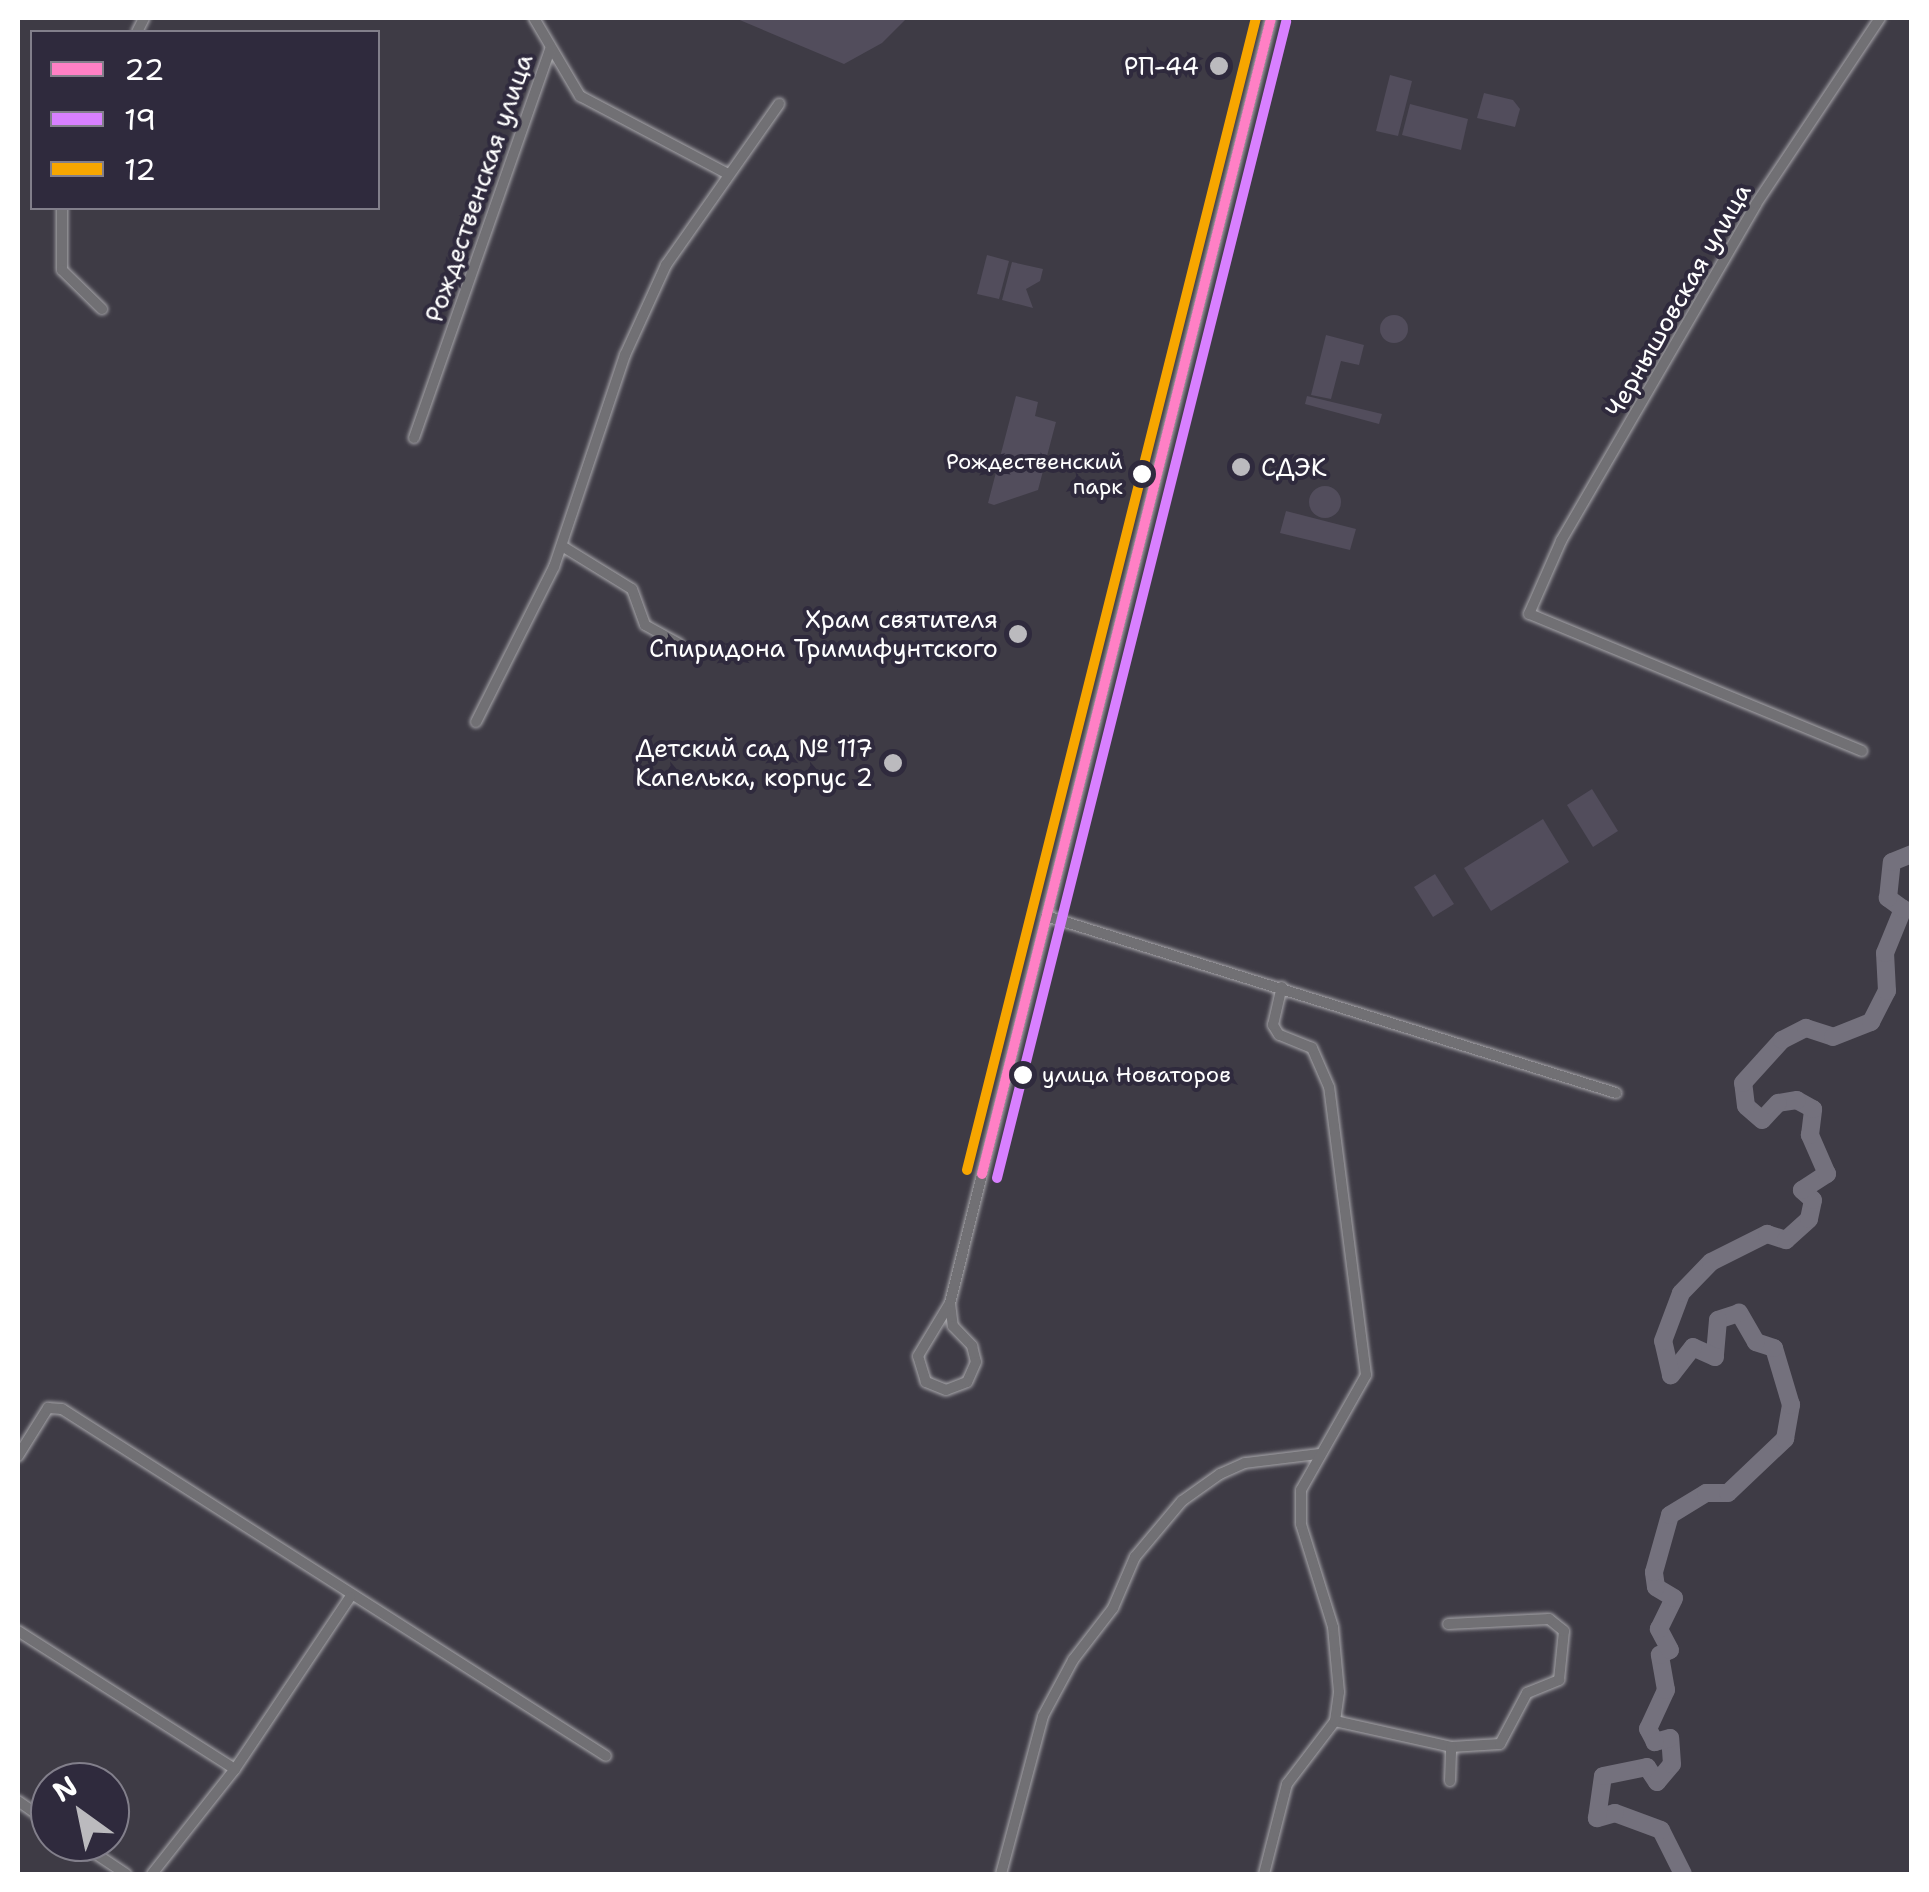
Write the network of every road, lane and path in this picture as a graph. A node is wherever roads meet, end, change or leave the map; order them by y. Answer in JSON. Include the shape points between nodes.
{"nodes":[{"id":1,"x":534,"y":18,"type":"edge"},
{"id":2,"x":1271,"y":18,"type":"edge"},
{"id":3,"x":1880,"y":18,"type":"edge"},
{"id":4,"x":550,"y":49,"type":"junction"},
{"id":5,"x":779,"y":104,"type":"dead end"},
{"id":6,"x":726,"y":174,"type":"junction"},
{"id":7,"x":62,"y":210,"type":"edge"},
{"id":8,"x":102,"y":309,"type":"dead end"},
{"id":9,"x":414,"y":438,"type":"dead end"},
{"id":10,"x":562,"y":546,"type":"junction"},
{"id":11,"x":679,"y":644,"type":"dead end"},
{"id":12,"x":476,"y":722,"type":"dead end"},
{"id":13,"x":1862,"y":751,"type":"dead end"},
{"id":14,"x":1046,"y":916,"type":"junction"},
{"id":15,"x":1282,"y":987,"type":"junction"},
{"id":16,"x":1616,"y":1093,"type":"dead end"},
{"id":17,"x":950,"y":1303,"type":"junction"},
{"id":18,"x":1318,"y":1454,"type":"junction"},
{"id":19,"x":18,"y":1456,"type":"edge"},
{"id":20,"x":350,"y":1597,"type":"junction"},
{"id":21,"x":1448,"y":1624,"type":"dead end"},
{"id":22,"x":18,"y":1631,"type":"edge"},
{"id":23,"x":1335,"y":1721,"type":"junction"},
{"id":24,"x":1451,"y":1747,"type":"junction"},
{"id":25,"x":606,"y":1756,"type":"dead end"},
{"id":26,"x":234,"y":1770,"type":"junction"},
{"id":27,"x":1450,"y":1781,"type":"dead end"},
{"id":28,"x":112,"y":1870,"type":"edge"},
{"id":29,"x":126,"y":1874,"type":"edge"},
{"id":30,"x":152,"y":1874,"type":"edge"},
{"id":31,"x":1002,"y":1874,"type":"edge"},
{"id":32,"x":1264,"y":1874,"type":"edge"}],
"edges":[{"from":1,"to":4,"type":"street"},
{"from":2,"to":14,"type":"street"},
{"from":3,"to":13,"type":"street","name":"Чернышовская улица","via":[[1756,204],[1637,406],[1561,541],[1529,614]]},
{"from":4,"to":6,"type":"street","name":"Рождественская улица","via":[[580,96]]},
{"from":4,"to":9,"type":"street","name":"Рождественская улица"},
{"from":5,"to":6,"type":"street"},
{"from":6,"to":10,"type":"street","via":[[674,251],[625,355]]},
{"from":7,"to":8,"type":"street","via":[[62,270]]},
{"from":10,"to":11,"type":"street","via":[[637,594],[645,625]]},
{"from":10,"to":12,"type":"street"},
{"from":14,"to":15,"type":"street"},
{"from":14,"to":17,"type":"street"},
{"from":15,"to":16,"type":"street"},
{"from":15,"to":18,"type":"street","via":[[1274,1026],[1279,1035],[1312,1048],[1329,1087],[1366,1359],[1362,1390]]},
{"from":17,"to":17,"type":"street","via":[[917,1362],[926,1382],[946,1390],[966,1382],[976,1362],[972,1346],[953,1326]]},
{"from":18,"to":23,"type":"street","via":[[1301,1490],[1301,1524],[1333,1627]]},
{"from":18,"to":31,"type":"street","via":[[1245,1463],[1220,1474],[1182,1501],[1135,1557],[1113,1608],[1073,1660],[1043,1716]]},
{"from":19,"to":20,"type":"street","via":[[48,1408],[62,1410]]},
{"from":20,"to":25,"type":"street"},
{"from":20,"to":26,"type":"street"},
{"from":21,"to":24,"type":"street","via":[[1549,1618],[1564,1631],[1559,1680],[1527,1693],[1500,1744]]},
{"from":22,"to":26,"type":"street"},
{"from":23,"to":24,"type":"street"},
{"from":23,"to":32,"type":"street","via":[[1287,1784]]},
{"from":24,"to":27,"type":"street"},
{"from":26,"to":30,"type":"street"},
{"from":28,"to":29,"type":"street"}]}
